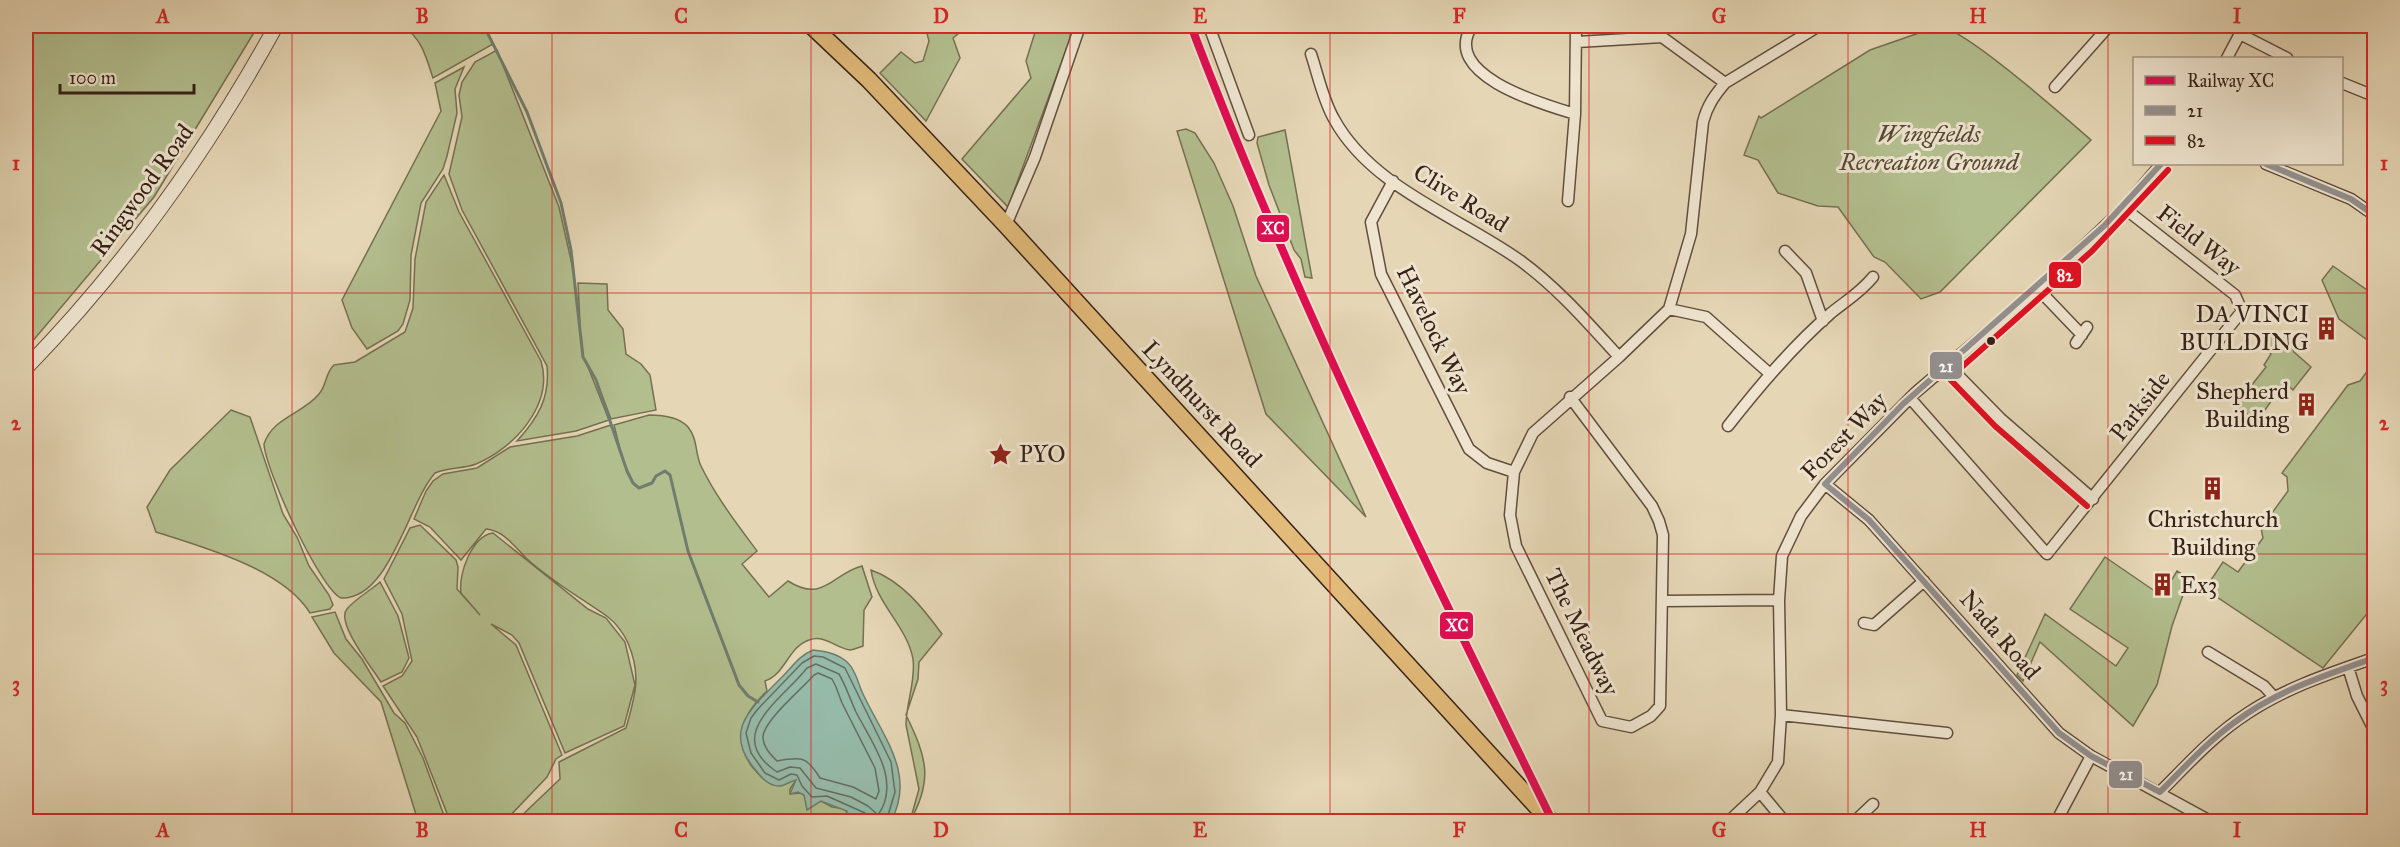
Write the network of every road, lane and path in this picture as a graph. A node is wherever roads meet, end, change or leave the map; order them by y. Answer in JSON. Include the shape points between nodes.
{"nodes":[{"id":1,"x":276,"y":26,"type":"edge"},
{"id":2,"x":812,"y":26,"type":"edge"},
{"id":3,"x":1080,"y":26,"type":"edge"},
{"id":4,"x":1209,"y":26,"type":"edge"},
{"id":5,"x":1472,"y":26,"type":"edge"},
{"id":6,"x":1575,"y":26,"type":"edge"},
{"id":7,"x":1668,"y":26,"type":"edge"},
{"id":8,"x":1819,"y":26,"type":"edge"},
{"id":9,"x":2109,"y":26,"type":"edge"},
{"id":10,"x":2242,"y":30,"type":"edge"},
{"id":11,"x":1662,"y":37,"type":"junction"},
{"id":12,"x":1576,"y":42,"type":"junction"},
{"id":13,"x":1311,"y":54,"type":"dead end"},
{"id":14,"x":2228,"y":57,"type":"edge"},
{"id":15,"x":2285,"y":57,"type":"edge"},
{"id":16,"x":1725,"y":83,"type":"junction"},
{"id":17,"x":2343,"y":83,"type":"edge"},
{"id":18,"x":2055,"y":87,"type":"dead end"},
{"id":19,"x":2374,"y":96,"type":"edge"},
{"id":20,"x":1575,"y":114,"type":"junction"},
{"id":21,"x":1249,"y":135,"type":"dead end"},
{"id":22,"x":2160,"y":165,"type":"edge"},
{"id":23,"x":2268,"y":165,"type":"edge"},
{"id":24,"x":1393,"y":181,"type":"junction"},
{"id":25,"x":1568,"y":201,"type":"dead end"},
{"id":26,"x":2124,"y":208,"type":"junction"},
{"id":27,"x":2374,"y":216,"type":"edge"},
{"id":28,"x":1006,"y":225,"type":"junction"},
{"id":29,"x":1785,"y":251,"type":"dead end"},
{"id":30,"x":1873,"y":277,"type":"dead end"},
{"id":31,"x":2038,"y":289,"type":"junction"},
{"id":32,"x":1669,"y":309,"type":"junction"},
{"id":33,"x":2242,"y":310,"type":"joint"},
{"id":34,"x":1823,"y":321,"type":"junction"},
{"id":35,"x":2082,"y":335,"type":"dead end"},
{"id":36,"x":1619,"y":357,"type":"junction"},
{"id":37,"x":1949,"y":366,"type":"junction"},
{"id":38,"x":26,"y":368,"type":"edge"},
{"id":39,"x":1769,"y":373,"type":"junction"},
{"id":40,"x":1570,"y":397,"type":"junction"},
{"id":41,"x":1910,"y":398,"type":"junction"},
{"id":42,"x":1728,"y":426,"type":"dead end"},
{"id":43,"x":1514,"y":472,"type":"junction"},
{"id":44,"x":1825,"y":484,"type":"junction"},
{"id":45,"x":2093,"y":499,"type":"junction"},
{"id":46,"x":1924,"y":581,"type":"junction"},
{"id":47,"x":1779,"y":600,"type":"junction"},
{"id":48,"x":1663,"y":601,"type":"junction"},
{"id":49,"x":1872,"y":627,"type":"dead end"},
{"id":50,"x":2208,"y":652,"type":"dead end"},
{"id":51,"x":2374,"y":658,"type":"edge"},
{"id":52,"x":2348,"y":668,"type":"junction"},
{"id":53,"x":2274,"y":698,"type":"junction"},
{"id":54,"x":1780,"y":715,"type":"junction"},
{"id":55,"x":2374,"y":730,"type":"edge"},
{"id":56,"x":1947,"y":733,"type":"dead end"},
{"id":57,"x":2091,"y":756,"type":"junction"},
{"id":58,"x":1760,"y":792,"type":"junction"},
{"id":59,"x":2160,"y":792,"type":"junction"},
{"id":60,"x":1873,"y":804,"type":"dead end"},
{"id":61,"x":1551,"y":822,"type":"edge"},
{"id":62,"x":1728,"y":822,"type":"edge"},
{"id":63,"x":1785,"y":822,"type":"edge"},
{"id":64,"x":1854,"y":822,"type":"edge"},
{"id":65,"x":2056,"y":822,"type":"edge"},
{"id":66,"x":2212,"y":822,"type":"edge"}],
"edges":[{"from":1,"to":38,"type":"street","name":"Ringwood Road","via":[[186,174],[104,280]]},
{"from":2,"to":28,"type":"main road","name":"Lyndhurst Road","via":[[869,80]]},
{"from":3,"to":28,"type":"street","via":[[1035,157]]},
{"from":4,"to":21,"type":"street"},
{"from":5,"to":20,"type":"street","via":[[1465,44],[1474,67],[1540,103]]},
{"from":6,"to":12,"type":"street"},
{"from":7,"to":11,"type":"street"},
{"from":8,"to":16,"type":"street"},
{"from":9,"to":18,"type":"street"},
{"from":10,"to":14,"type":"street"},
{"from":10,"to":15,"type":"street"},
{"from":11,"to":12,"type":"street"},
{"from":11,"to":16,"type":"street"},
{"from":12,"to":20,"type":"street"},
{"from":13,"to":24,"type":"street","name":"Clive Road","via":[[1333,118],[1354,148]]},
{"from":16,"to":32,"type":"street","via":[[1704,116],[1691,234]]},
{"from":17,"to":19,"type":"street"},
{"from":20,"to":25,"type":"street"},
{"from":22,"to":26,"type":"street","name":"Forest Way"},
{"from":23,"to":27,"type":"street","via":[[2351,199]]},
{"from":24,"to":36,"type":"street","name":"Clive Road","via":[[1519,259],[1572,306]]},
{"from":24,"to":43,"type":"street","name":"Havelock Way","via":[[1371,222],[1381,274],[1469,449],[1487,463]]},
{"from":26,"to":31,"type":"street","name":"Forest Way"},
{"from":26,"to":33,"type":"street","name":"Field Way","via":[[2235,295]]},
{"from":28,"to":61,"type":"main road","name":"Lyndhurst Road"},
{"from":29,"to":34,"type":"street","via":[[1806,273]]},
{"from":30,"to":34,"type":"street"},
{"from":31,"to":35,"type":"street"},
{"from":31,"to":37,"type":"street","name":"Forest Way"},
{"from":32,"to":36,"type":"street"},
{"from":32,"to":39,"type":"street","via":[[1706,317]]},
{"from":33,"to":45,"type":"street","name":"Parkside"},
{"from":34,"to":39,"type":"street"},
{"from":36,"to":40,"type":"street"},
{"from":37,"to":41,"type":"street","name":"Forest Way"},
{"from":37,"to":45,"type":"street","via":[[2001,419]]},
{"from":39,"to":42,"type":"street"},
{"from":40,"to":43,"type":"street","name":"The Meadway","via":[[1533,433]]},
{"from":40,"to":48,"type":"street","name":"The Meadway","via":[[1659,520],[1663,535]]},
{"from":41,"to":44,"type":"street","name":"Forest Way"},
{"from":41,"to":45,"type":"street","name":"Parkside","via":[[2047,554]]},
{"from":43,"to":48,"type":"street","name":"The Meadway","via":[[1510,515],[1516,546],[1602,721],[1631,728],[1651,716],[1660,705]]},
{"from":44,"to":46,"type":"street","name":"Nada Road","via":[[1869,520]]},
{"from":44,"to":47,"type":"street","name":"Forest Way","via":[[1801,516],[1782,556]]},
{"from":46,"to":49,"type":"street"},
{"from":46,"to":57,"type":"street","name":"Nada Road","via":[[2059,733]]},
{"from":47,"to":48,"type":"street"},
{"from":47,"to":54,"type":"street","name":"Forest Way"},
{"from":50,"to":53,"type":"street","via":[[2264,686]]},
{"from":51,"to":52,"type":"street"},
{"from":52,"to":53,"type":"street"},
{"from":52,"to":55,"type":"street"},
{"from":53,"to":59,"type":"street","via":[[2227,728]]},
{"from":54,"to":56,"type":"street"},
{"from":54,"to":58,"type":"street","name":"Forest Way","via":[[1778,762]]},
{"from":57,"to":59,"type":"street","name":"Nada Road"},
{"from":57,"to":65,"type":"street"},
{"from":58,"to":62,"type":"street","name":"Forest Way"},
{"from":58,"to":63,"type":"street"},
{"from":59,"to":66,"type":"street","name":"Nada Road"},
{"from":60,"to":64,"type":"street"}]}
